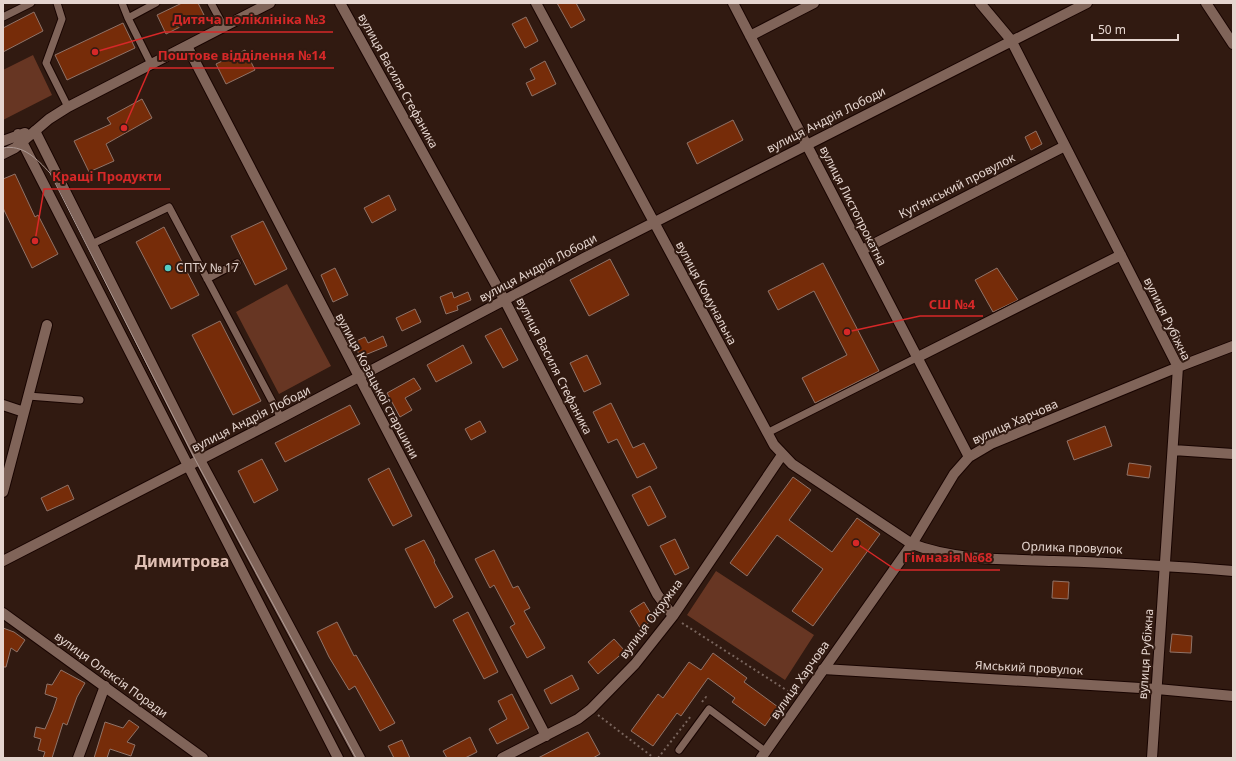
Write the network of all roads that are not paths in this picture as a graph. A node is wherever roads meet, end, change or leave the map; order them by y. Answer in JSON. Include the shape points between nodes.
{"nodes":[{"id":1,"x":31,"y":3,"type":"edge"},
{"id":2,"x":57,"y":3,"type":"edge"},
{"id":3,"x":122,"y":3,"type":"edge"},
{"id":4,"x":156,"y":3,"type":"edge"},
{"id":5,"x":211,"y":3,"type":"edge"},
{"id":6,"x":270,"y":3,"type":"edge"},
{"id":7,"x":340,"y":3,"type":"edge"},
{"id":8,"x":536,"y":3,"type":"edge"},
{"id":9,"x":733,"y":3,"type":"edge"},
{"id":10,"x":814,"y":3,"type":"edge"},
{"id":11,"x":980,"y":3,"type":"edge"},
{"id":12,"x":1087,"y":3,"type":"edge"},
{"id":13,"x":1206,"y":3,"type":"edge"},
{"id":14,"x":3,"y":17,"type":"edge"},
{"id":15,"x":128,"y":18,"type":"junction"},
{"id":16,"x":224,"y":27,"type":"junction"},
{"id":17,"x":750,"y":36,"type":"junction"},
{"id":18,"x":1011,"y":40,"type":"junction"},
{"id":19,"x":1233,"y":44,"type":"edge"},
{"id":20,"x":187,"y":46,"type":"junction"},
{"id":21,"x":151,"y":64,"type":"junction"},
{"id":22,"x":68,"y":107,"type":"junction"},
{"id":23,"x":35,"y":131,"type":"junction"},
{"id":24,"x":21,"y":138,"type":"junction"},
{"id":25,"x":3,"y":141,"type":"edge"},
{"id":26,"x":807,"y":144,"type":"junction"},
{"id":27,"x":1065,"y":146,"type":"junction"},
{"id":28,"x":3,"y":154,"type":"edge"},
{"id":29,"x":654,"y":224,"type":"junction"},
{"id":30,"x":92,"y":244,"type":"junction"},
{"id":31,"x":862,"y":250,"type":"junction"},
{"id":32,"x":1121,"y":255,"type":"junction"},
{"id":33,"x":237,"y":263,"type":"dead end"},
{"id":34,"x":207,"y":279,"type":"junction"},
{"id":35,"x":505,"y":301,"type":"junction"},
{"id":36,"x":47,"y":326,"type":"dead end"},
{"id":37,"x":1233,"y":346,"type":"edge"},
{"id":38,"x":916,"y":358,"type":"junction"},
{"id":39,"x":1178,"y":367,"type":"junction"},
{"id":40,"x":358,"y":377,"type":"junction"},
{"id":41,"x":28,"y":396,"type":"junction"},
{"id":42,"x":80,"y":400,"type":"dead end"},
{"id":43,"x":3,"y":405,"type":"edge"},
{"id":44,"x":24,"y":412,"type":"junction"},
{"id":45,"x":281,"y":418,"type":"junction"},
{"id":46,"x":767,"y":433,"type":"junction"},
{"id":47,"x":1173,"y":450,"type":"junction"},
{"id":48,"x":1233,"y":454,"type":"edge"},
{"id":49,"x":782,"y":455,"type":"junction"},
{"id":50,"x":969,"y":457,"type":"junction"},
{"id":51,"x":200,"y":460,"type":"junction"},
{"id":52,"x":190,"y":465,"type":"junction"},
{"id":53,"x":3,"y":492,"type":"edge"},
{"id":54,"x":912,"y":544,"type":"junction"},
{"id":55,"x":3,"y":561,"type":"edge"},
{"id":56,"x":1166,"y":565,"type":"junction"},
{"id":57,"x":1233,"y":571,"type":"edge"},
{"id":58,"x":3,"y":612,"type":"edge"},
{"id":59,"x":673,"y":616,"type":"junction"},
{"id":60,"x":823,"y":669,"type":"junction"},
{"id":61,"x":105,"y":686,"type":"junction"},
{"id":62,"x":1157,"y":689,"type":"junction"},
{"id":63,"x":1233,"y":696,"type":"edge"},
{"id":64,"x":546,"y":736,"type":"junction"},
{"id":65,"x":678,"y":750,"type":"dead end"},
{"id":66,"x":763,"y":755,"type":"edge"},
{"id":67,"x":78,"y":758,"type":"edge"},
{"id":68,"x":203,"y":758,"type":"edge"},
{"id":69,"x":338,"y":758,"type":"edge"},
{"id":70,"x":360,"y":758,"type":"edge"},
{"id":71,"x":502,"y":758,"type":"edge"},
{"id":72,"x":1152,"y":758,"type":"edge"}],
"edges":[{"from":1,"to":14,"type":"lane"},
{"from":2,"to":22,"type":"lane","via":[[62,19],[46,63]]},
{"from":3,"to":15,"type":"lane"},
{"from":4,"to":15,"type":"lane"},
{"from":5,"to":16,"type":"lane"},
{"from":6,"to":16,"type":"street"},
{"from":7,"to":35,"type":"street","name":"вулиця Василя Стефаника"},
{"from":8,"to":29,"type":"street","name":"вулиця Комунальна"},
{"from":9,"to":17,"type":"street","name":"вулиця Листопрокатна"},
{"from":10,"to":17,"type":"street"},
{"from":11,"to":18,"type":"street","name":"вулиця Рубіжна"},
{"from":12,"to":18,"type":"street","name":"вулиця Андрія Лободи"},
{"from":13,"to":19,"type":"street"},
{"from":15,"to":21,"type":"lane"},
{"from":16,"to":20,"type":"street"},
{"from":17,"to":26,"type":"street","name":"вулиця Листопрокатна"},
{"from":18,"to":26,"type":"street","name":"вулиця Андрія Лободи"},
{"from":18,"to":27,"type":"street","name":"вулиця Рубіжна"},
{"from":20,"to":21,"type":"street"},
{"from":20,"to":40,"type":"street","name":"вулиця Козацької старшини"},
{"from":21,"to":22,"type":"street"},
{"from":22,"to":23,"type":"street"},
{"from":23,"to":24,"type":"street"},
{"from":23,"to":30,"type":"street"},
{"from":24,"to":25,"type":"street"},
{"from":24,"to":28,"type":"street","via":[[15,148]]},
{"from":24,"to":52,"type":"street"},
{"from":26,"to":29,"type":"street","name":"вулиця Андрія Лободи"},
{"from":26,"to":31,"type":"street","name":"вулиця Листопрокатна"},
{"from":27,"to":31,"type":"street","name":"Куп’янський провулок"},
{"from":27,"to":32,"type":"street","name":"вулиця Рубіжна"},
{"from":29,"to":35,"type":"street","name":"вулиця Андрія Лободи"},
{"from":29,"to":46,"type":"street","name":"вулиця Комунальна"},
{"from":30,"to":34,"type":"lane","via":[[169,207]]},
{"from":30,"to":51,"type":"street"},
{"from":31,"to":38,"type":"street","name":"вулиця Листопрокатна"},
{"from":32,"to":38,"type":"street"},
{"from":32,"to":39,"type":"street","name":"вулиця Рубіжна"},
{"from":33,"to":34,"type":"lane"},
{"from":34,"to":45,"type":"lane"},
{"from":35,"to":40,"type":"street","name":"вулиця Андрія Лободи"},
{"from":35,"to":59,"type":"street","name":"вулиця Василя Стефаника","via":[[657,594]]},
{"from":36,"to":41,"type":"street"},
{"from":37,"to":39,"type":"street","name":"вулиця Харчова"},
{"from":38,"to":46,"type":"lane"},
{"from":38,"to":50,"type":"street","name":"вулиця Листопрокатна"},
{"from":39,"to":47,"type":"street","name":"вулиця Рубіжна"},
{"from":39,"to":50,"type":"street","name":"вулиця Харчова","via":[[991,444]]},
{"from":40,"to":45,"type":"street","name":"вулиця Андрія Лободи"},
{"from":40,"to":64,"type":"street","name":"вулиця Козацької старшини"},
{"from":41,"to":42,"type":"lane"},
{"from":41,"to":44,"type":"street"},
{"from":43,"to":44,"type":"street"},
{"from":44,"to":53,"type":"street"},
{"from":45,"to":51,"type":"street","name":"вулиця Андрія Лободи"},
{"from":46,"to":49,"type":"street","name":"вулиця Комунальна"},
{"from":47,"to":48,"type":"street"},
{"from":47,"to":56,"type":"street","name":"вулиця Рубіжна"},
{"from":49,"to":54,"type":"street","name":"вулиця Комунальна"},
{"from":49,"to":59,"type":"street","name":"вулиця Окружна"},
{"from":50,"to":54,"type":"street","name":"вулиця Харчова","via":[[954,474]]},
{"from":51,"to":52,"type":"street","name":"вулиця Андрія Лободи"},
{"from":51,"to":70,"type":"street"},
{"from":52,"to":55,"type":"street","name":"вулиця Андрія Лободи"},
{"from":52,"to":69,"type":"street"},
{"from":54,"to":56,"type":"street","name":"Орлика провулок","via":[[940,552],[990,558]]},
{"from":54,"to":60,"type":"street","name":"вулиця Харчова"},
{"from":56,"to":57,"type":"street","name":"Орлика провулок"},
{"from":56,"to":62,"type":"street","name":"вулиця Рубіжна"},
{"from":58,"to":61,"type":"street","name":"вулиця Олексія Поради"},
{"from":59,"to":64,"type":"street","name":"вулиця Окружна","via":[[635,664],[591,709]]},
{"from":60,"to":62,"type":"street","name":"Ямський провулок"},
{"from":60,"to":66,"type":"street","name":"вулиця Харчова"},
{"from":61,"to":67,"type":"street"},
{"from":61,"to":68,"type":"street","name":"вулиця Олексія Поради"},
{"from":62,"to":63,"type":"street","name":"Ямський провулок"},
{"from":62,"to":72,"type":"street","name":"вулиця Рубіжна"},
{"from":64,"to":71,"type":"street","name":"вулиця Окружна"},
{"from":65,"to":66,"type":"lane","via":[[709,709]]}]}
